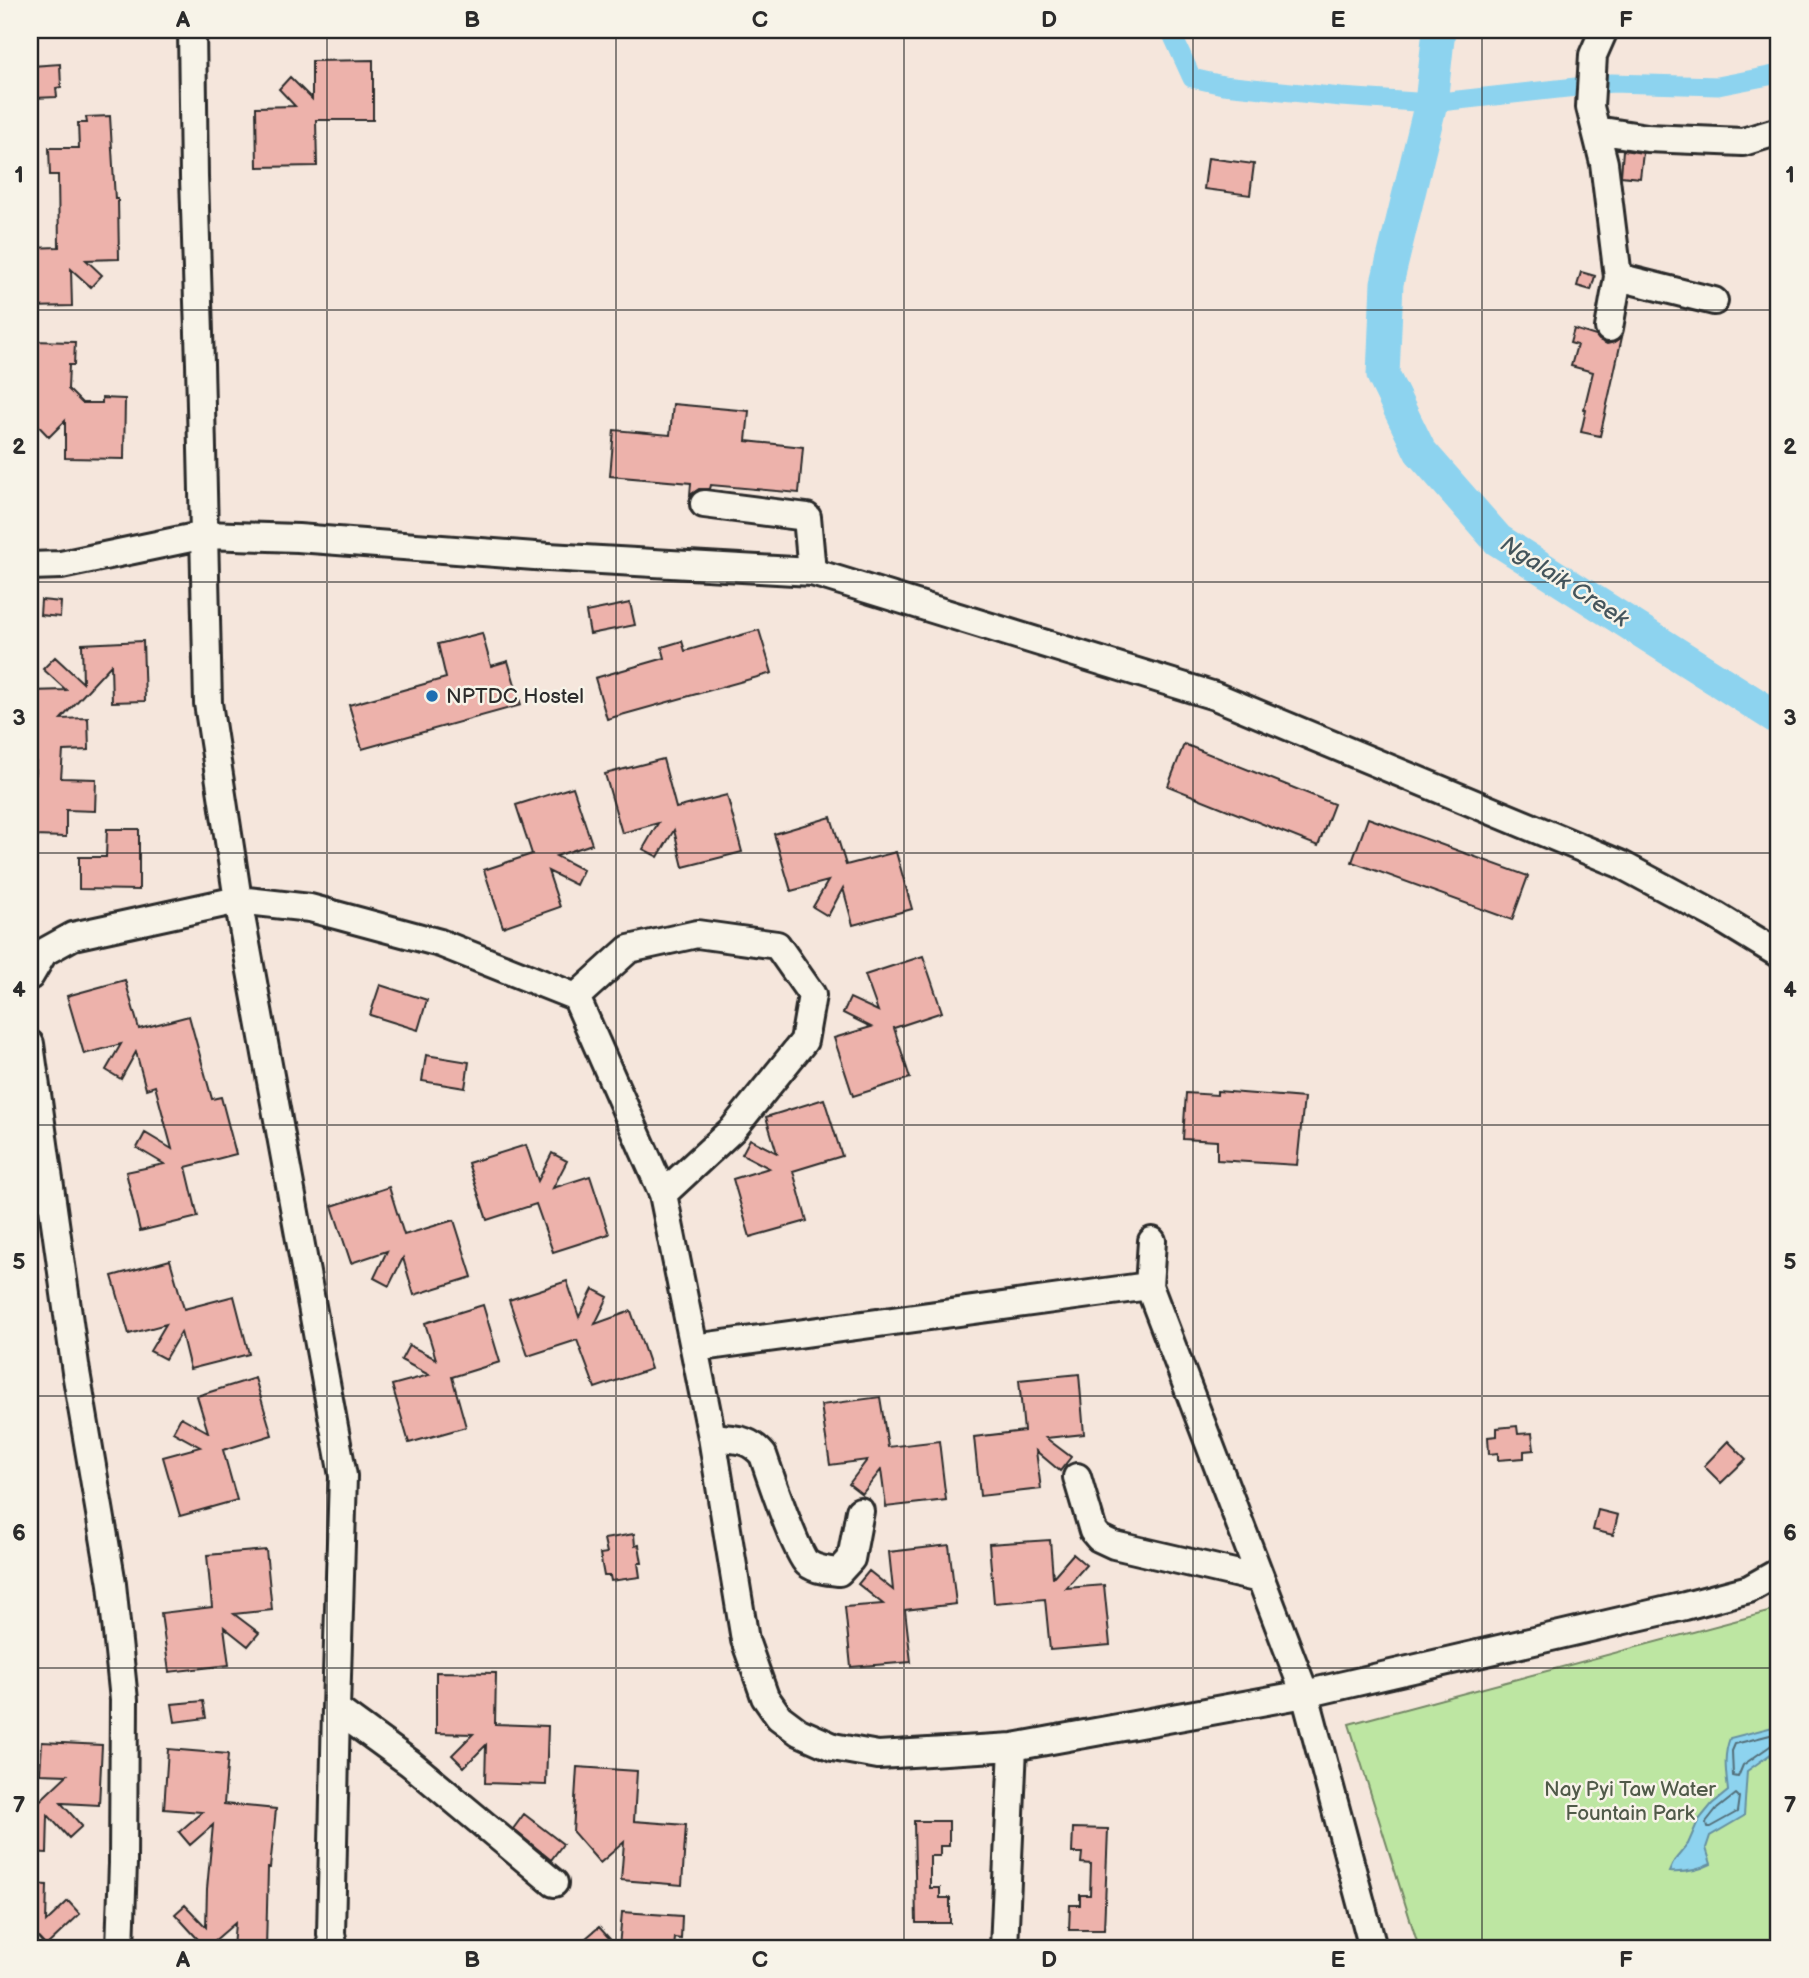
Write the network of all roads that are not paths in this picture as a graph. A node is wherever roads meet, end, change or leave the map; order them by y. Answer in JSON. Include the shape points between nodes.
{"nodes":[{"id":1,"x":192,"y":30,"type":"edge"},
{"id":2,"x":1604,"y":30,"type":"edge"},
{"id":3,"x":1596,"y":130,"type":"junction"},
{"id":4,"x":1779,"y":131,"type":"edge"},
{"id":5,"x":1618,"y":277,"type":"junction"},
{"id":6,"x":1714,"y":301,"type":"dead end"},
{"id":7,"x":1609,"y":328,"type":"dead end"},
{"id":8,"x":704,"y":504,"type":"dead end"},
{"id":9,"x":205,"y":535,"type":"junction"},
{"id":10,"x":30,"y":566,"type":"edge"},
{"id":11,"x":812,"y":572,"type":"junction"},
{"id":12,"x":238,"y":900,"type":"junction"},
{"id":13,"x":1779,"y":954,"type":"edge"},
{"id":14,"x":30,"y":976,"type":"edge"},
{"id":15,"x":576,"y":997,"type":"junction"},
{"id":16,"x":30,"y":1044,"type":"edge"},
{"id":17,"x":663,"y":1194,"type":"junction"},
{"id":18,"x":1152,"y":1241,"type":"dead end"},
{"id":19,"x":1149,"y":1286,"type":"junction"},
{"id":20,"x":694,"y":1348,"type":"junction"},
{"id":21,"x":712,"y":1437,"type":"junction"},
{"id":22,"x":1077,"y":1477,"type":"dead end"},
{"id":23,"x":860,"y":1511,"type":"dead end"},
{"id":24,"x":1779,"y":1572,"type":"edge"},
{"id":25,"x":1260,"y":1579,"type":"junction"},
{"id":26,"x":1305,"y":1694,"type":"junction"},
{"id":27,"x":336,"y":1709,"type":"junction"},
{"id":28,"x":1013,"y":1747,"type":"junction"},
{"id":29,"x":554,"y":1883,"type":"dead end"},
{"id":30,"x":120,"y":1948,"type":"edge"},
{"id":31,"x":334,"y":1948,"type":"edge"},
{"id":32,"x":1004,"y":1948,"type":"edge"},
{"id":33,"x":1374,"y":1948,"type":"edge"}],
"edges":[{"from":1,"to":9,"type":"street"},
{"from":2,"to":3,"type":"street","via":[[1593,55],[1590,107]]},
{"from":3,"to":4,"type":"street","via":[[1647,138],[1743,142]]},
{"from":3,"to":5,"type":"street"},
{"from":5,"to":6,"type":"street"},
{"from":5,"to":7,"type":"street"},
{"from":8,"to":11,"type":"street","via":[[807,517]]},
{"from":9,"to":10,"type":"street","via":[[61,565]]},
{"from":9,"to":11,"type":"street"},
{"from":9,"to":12,"type":"street","via":[[208,703]]},
{"from":11,"to":13,"type":"street","via":[[1215,696],[1620,864]]},
{"from":12,"to":14,"type":"street","via":[[73,936],[44,952]]},
{"from":12,"to":15,"type":"street","via":[[310,908],[440,943]]},
{"from":12,"to":27,"type":"street","via":[[343,1476]]},
{"from":15,"to":17,"type":"street"},
{"from":15,"to":17,"type":"street","via":[[629,949],[697,934],[777,945],[812,995],[804,1041],[733,1129]]},
{"from":16,"to":30,"type":"street","via":[[76,1372],[112,1584],[124,1700]]},
{"from":17,"to":20,"type":"street"},
{"from":18,"to":19,"type":"street"},
{"from":19,"to":20,"type":"street"},
{"from":19,"to":25,"type":"street"},
{"from":20,"to":21,"type":"street"},
{"from":21,"to":23,"type":"street","via":[[745,1441],[763,1455],[806,1563],[839,1572],[851,1559]]},
{"from":21,"to":28,"type":"street","via":[[745,1640],[765,1697],[779,1717],[833,1747],[878,1755]]},
{"from":22,"to":25,"type":"street","via":[[1099,1538]]},
{"from":24,"to":26,"type":"street","via":[[1749,1589],[1685,1606]]},
{"from":25,"to":26,"type":"street"},
{"from":26,"to":28,"type":"street"},
{"from":26,"to":33,"type":"street"},
{"from":27,"to":29,"type":"street","via":[[410,1763]]},
{"from":27,"to":31,"type":"street"},
{"from":28,"to":32,"type":"street"}]}
